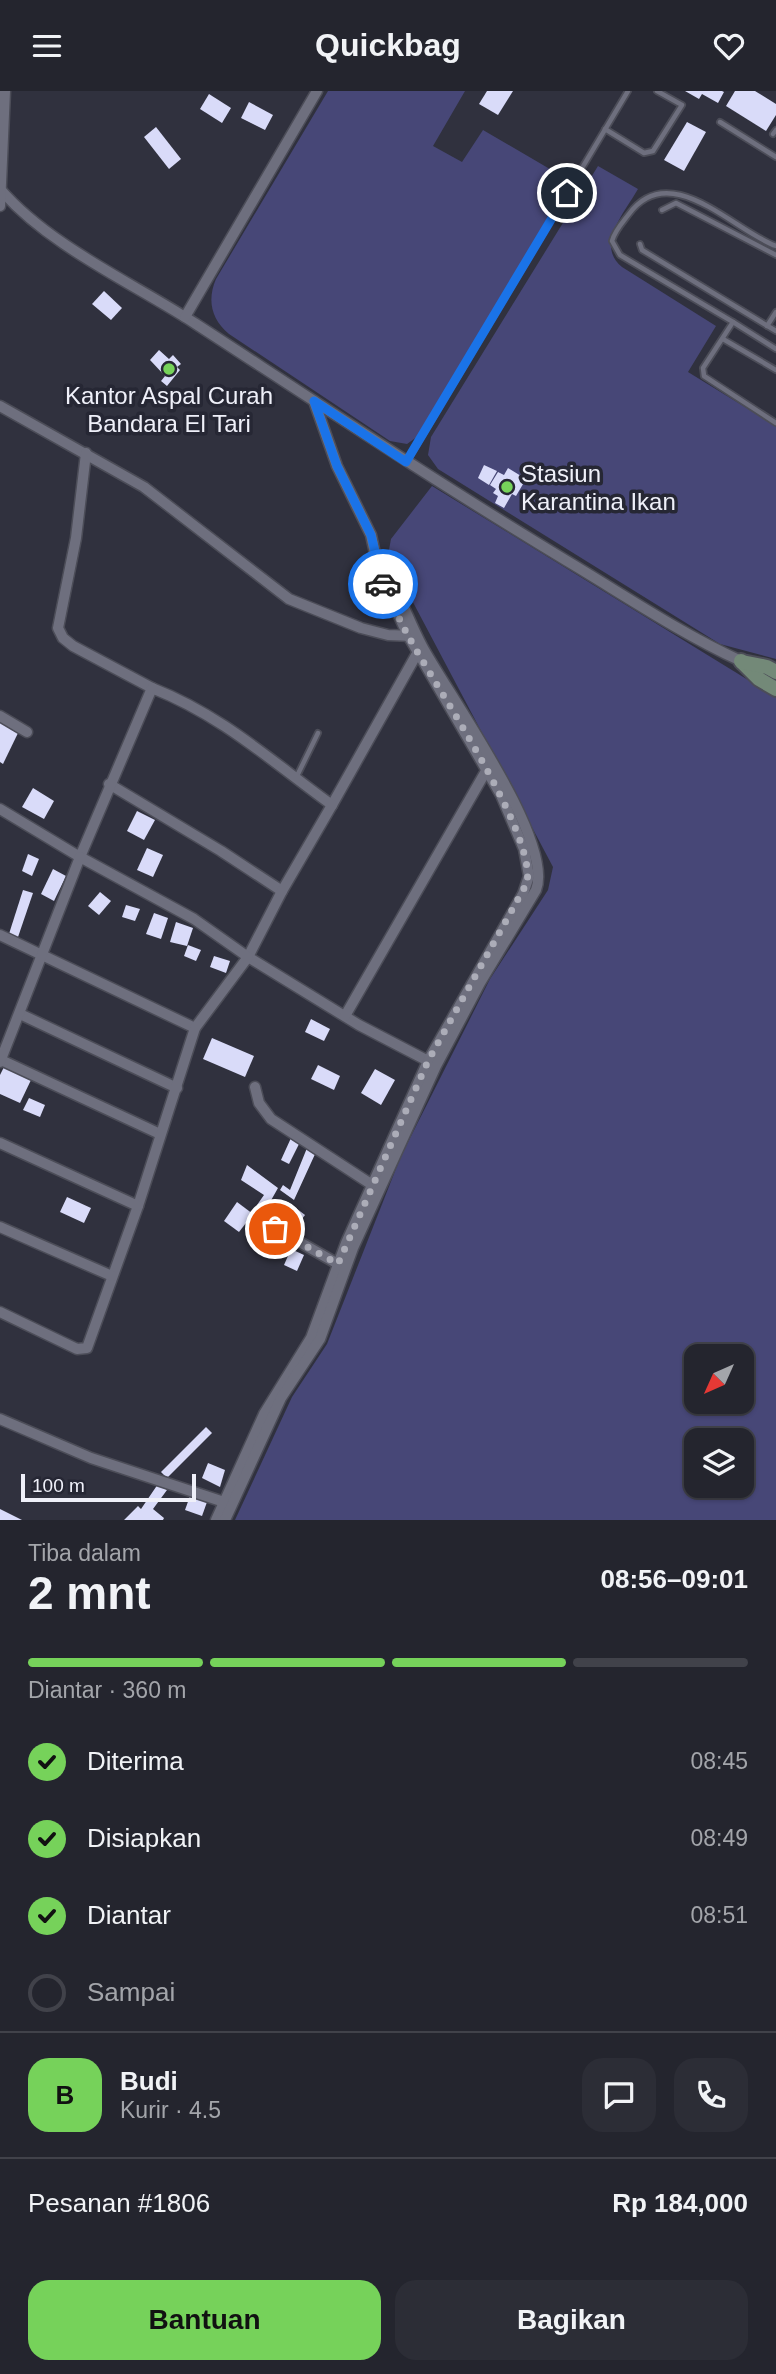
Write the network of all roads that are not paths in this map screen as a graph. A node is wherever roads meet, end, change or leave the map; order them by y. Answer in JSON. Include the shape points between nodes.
{"nodes":[{"id":1,"x":5,"y":91,"type":"edge"},
{"id":2,"x":317,"y":91,"type":"edge"},
{"id":3,"x":628,"y":91,"type":"edge"},
{"id":4,"x":657,"y":91,"type":"edge"},
{"id":5,"x":720,"y":122,"type":"dead end"},
{"id":6,"x":605,"y":129,"type":"junction"},
{"id":7,"x":776,"y":157,"type":"edge"},
{"id":8,"x":1,"y":189,"type":"edge"},
{"id":9,"x":0,"y":205,"type":"edge"},
{"id":10,"x":662,"y":210,"type":"dead end"},
{"id":11,"x":639,"y":244,"type":"dead end"},
{"id":12,"x":776,"y":246,"type":"edge"},
{"id":13,"x":776,"y":255,"type":"edge"},
{"id":14,"x":776,"y":312,"type":"edge"},
{"id":15,"x":185,"y":317,"type":"junction"},
{"id":16,"x":733,"y":322,"type":"junction"},
{"id":17,"x":767,"y":326,"type":"junction"},
{"id":18,"x":776,"y":331,"type":"edge"},
{"id":19,"x":723,"y":339,"type":"junction"},
{"id":20,"x":776,"y":349,"type":"edge"},
{"id":21,"x":776,"y":370,"type":"edge"},
{"id":22,"x":314,"y":401,"type":"junction"},
{"id":23,"x":0,"y":406,"type":"edge"},
{"id":24,"x":776,"y":423,"type":"edge"},
{"id":25,"x":86,"y":453,"type":"junction"},
{"id":26,"x":406,"y":462,"type":"junction"},
{"id":27,"x":413,"y":636,"type":"junction"},
{"id":28,"x":420,"y":649,"type":"junction"},
{"id":29,"x":741,"y":661,"type":"junction"},
{"id":30,"x":776,"y":672,"type":"edge"},
{"id":31,"x":152,"y":688,"type":"junction"},
{"id":32,"x":776,"y":689,"type":"edge"},
{"id":33,"x":0,"y":716,"type":"edge"},
{"id":34,"x":27,"y":732,"type":"dead end"},
{"id":35,"x":318,"y":733,"type":"dead end"},
{"id":36,"x":486,"y":771,"type":"junction"},
{"id":37,"x":296,"y":779,"type":"junction"},
{"id":38,"x":109,"y":784,"type":"junction"},
{"id":39,"x":332,"y":805,"type":"junction"},
{"id":40,"x":0,"y":809,"type":"edge"},
{"id":41,"x":80,"y":857,"type":"junction"},
{"id":42,"x":282,"y":891,"type":"junction"},
{"id":43,"x":0,"y":935,"type":"edge"},
{"id":44,"x":42,"y":956,"type":"junction"},
{"id":45,"x":248,"y":957,"type":"junction"},
{"id":46,"x":20,"y":1014,"type":"junction"},
{"id":47,"x":345,"y":1016,"type":"junction"},
{"id":48,"x":195,"y":1028,"type":"junction"},
{"id":49,"x":1,"y":1061,"type":"edge"},
{"id":50,"x":432,"y":1063,"type":"junction"},
{"id":51,"x":255,"y":1087,"type":"dead end"},
{"id":52,"x":177,"y":1088,"type":"junction"},
{"id":53,"x":160,"y":1133,"type":"junction"},
{"id":54,"x":0,"y":1143,"type":"edge"},
{"id":55,"x":376,"y":1187,"type":"junction"},
{"id":56,"x":138,"y":1206,"type":"junction"},
{"id":57,"x":0,"y":1227,"type":"edge"},
{"id":58,"x":275,"y":1229,"type":"dead end"},
{"id":59,"x":338,"y":1264,"type":"junction"},
{"id":60,"x":112,"y":1276,"type":"junction"},
{"id":61,"x":0,"y":1312,"type":"edge"},
{"id":62,"x":0,"y":1419,"type":"edge"},
{"id":63,"x":224,"y":1502,"type":"junction"},
{"id":64,"x":216,"y":1520,"type":"edge"},
{"id":65,"x":225,"y":1520,"type":"edge"}],
"edges":[{"from":1,"to":8,"type":"street"},
{"from":2,"to":15,"type":"street"},
{"from":3,"to":6,"type":"lane"},
{"from":4,"to":6,"type":"lane","via":[[682,105],[653,151],[644,153]]},
{"from":5,"to":7,"type":"lane"},
{"from":6,"to":26,"type":"lane"},
{"from":8,"to":9,"type":"street"},
{"from":8,"to":15,"type":"street","via":[[26,216]]},
{"from":10,"to":13,"type":"lane","via":[[676,203]]},
{"from":11,"to":17,"type":"lane"},
{"from":12,"to":16,"type":"lane","via":[[688,195],[644,199],[614,234],[612,241],[620,255]]},
{"from":14,"to":17,"type":"lane"},
{"from":15,"to":22,"type":"street"},
{"from":16,"to":19,"type":"lane"},
{"from":16,"to":20,"type":"lane"},
{"from":17,"to":18,"type":"lane"},
{"from":19,"to":21,"type":"lane"},
{"from":19,"to":24,"type":"lane","via":[[703,368],[705,376]]},
{"from":22,"to":26,"type":"street"},
{"from":22,"to":27,"type":"street","via":[[337,466],[371,535],[380,577]]},
{"from":23,"to":25,"type":"street"},
{"from":25,"to":27,"type":"street","via":[[144,487],[289,599],[361,628]]},
{"from":25,"to":31,"type":"street","via":[[76,538],[58,628],[73,646]]},
{"from":26,"to":29,"type":"street","via":[[684,632]]},
{"from":27,"to":28,"type":"street"},
{"from":28,"to":36,"type":"street"},
{"from":28,"to":39,"type":"street"},
{"from":28,"to":50,"type":"street","via":[[508,791],[534,850],[540,876],[536,890]]},
{"from":29,"to":30,"type":"main road"},
{"from":29,"to":32,"type":"main road"},
{"from":31,"to":37,"type":"street","via":[[231,729]]},
{"from":31,"to":38,"type":"street"},
{"from":33,"to":34,"type":"street"},
{"from":35,"to":37,"type":"lane"},
{"from":36,"to":47,"type":"street"},
{"from":36,"to":50,"type":"street","via":[[524,849],[527,883]]},
{"from":37,"to":39,"type":"street"},
{"from":38,"to":41,"type":"street"},
{"from":38,"to":42,"type":"street"},
{"from":39,"to":42,"type":"street"},
{"from":40,"to":41,"type":"street"},
{"from":41,"to":44,"type":"street"},
{"from":41,"to":45,"type":"street","via":[[194,919]]},
{"from":42,"to":45,"type":"street"},
{"from":43,"to":44,"type":"street"},
{"from":44,"to":46,"type":"street"},
{"from":44,"to":48,"type":"street"},
{"from":45,"to":47,"type":"street"},
{"from":45,"to":48,"type":"street"},
{"from":46,"to":49,"type":"street"},
{"from":46,"to":52,"type":"street"},
{"from":47,"to":50,"type":"street"},
{"from":48,"to":52,"type":"street"},
{"from":49,"to":53,"type":"street"},
{"from":50,"to":55,"type":"street"},
{"from":51,"to":55,"type":"street","via":[[259,1104],[271,1119]]},
{"from":52,"to":53,"type":"street"},
{"from":53,"to":56,"type":"street"},
{"from":54,"to":56,"type":"street"},
{"from":55,"to":59,"type":"street"},
{"from":55,"to":65,"type":"street","via":[[320,1339],[276,1407]]},
{"from":56,"to":60,"type":"street"},
{"from":57,"to":60,"type":"street"},
{"from":58,"to":59,"type":"street"},
{"from":59,"to":63,"type":"street","via":[[311,1338],[264,1414]]},
{"from":60,"to":61,"type":"street","via":[[90,1343],[82,1350]]},
{"from":62,"to":63,"type":"street","via":[[91,1458]]},
{"from":63,"to":64,"type":"street"}]}
